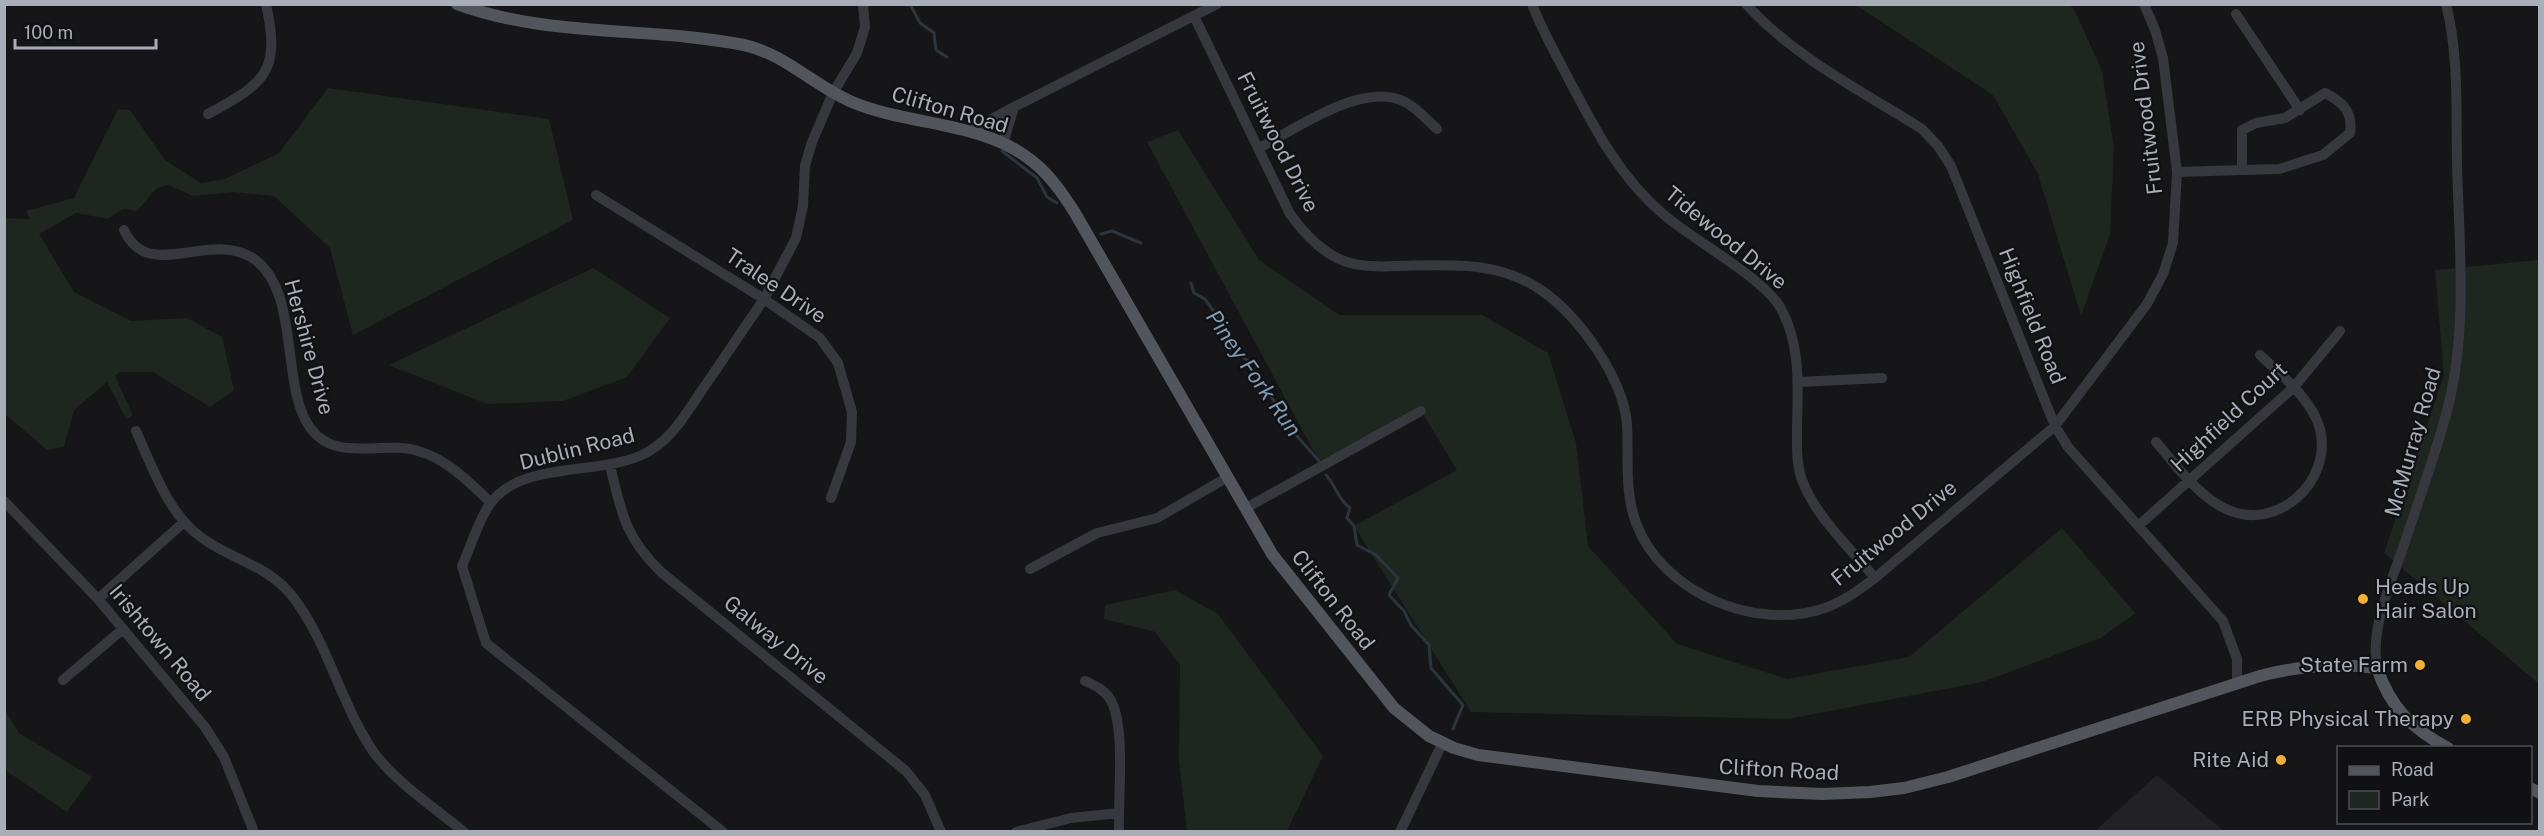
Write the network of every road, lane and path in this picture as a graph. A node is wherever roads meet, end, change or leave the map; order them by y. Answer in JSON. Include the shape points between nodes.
{"nodes":[{"id":1,"x":266,"y":4,"type":"edge"},
{"id":2,"x":457,"y":4,"type":"edge"},
{"id":3,"x":863,"y":4,"type":"edge"},
{"id":4,"x":1217,"y":4,"type":"edge"},
{"id":5,"x":1532,"y":4,"type":"edge"},
{"id":6,"x":1746,"y":4,"type":"edge"},
{"id":7,"x":2144,"y":4,"type":"edge"},
{"id":8,"x":2446,"y":4,"type":"edge"},
{"id":9,"x":2236,"y":14,"type":"dead end"},
{"id":10,"x":1194,"y":16,"type":"junction"},
{"id":11,"x":833,"y":93,"type":"junction"},
{"id":12,"x":1014,"y":107,"type":"junction"},
{"id":13,"x":2300,"y":110,"type":"junction"},
{"id":14,"x":208,"y":114,"type":"dead end"},
{"id":15,"x":1437,"y":129,"type":"dead end"},
{"id":16,"x":968,"y":132,"type":"junction"},
{"id":17,"x":1003,"y":144,"type":"junction"},
{"id":18,"x":1259,"y":148,"type":"junction"},
{"id":19,"x":2242,"y":170,"type":"junction"},
{"id":20,"x":2177,"y":172,"type":"junction"},
{"id":21,"x":596,"y":195,"type":"dead end"},
{"id":22,"x":124,"y":230,"type":"dead end"},
{"id":23,"x":764,"y":299,"type":"junction"},
{"id":24,"x":2340,"y":331,"type":"dead end"},
{"id":25,"x":2260,"y":355,"type":"dead end"},
{"id":26,"x":1882,"y":378,"type":"dead end"},
{"id":27,"x":1798,"y":382,"type":"junction"},
{"id":28,"x":2294,"y":387,"type":"junction"},
{"id":29,"x":1421,"y":411,"type":"dead end"},
{"id":30,"x":2055,"y":426,"type":"junction"},
{"id":31,"x":136,"y":431,"type":"dead end"},
{"id":32,"x":2156,"y":442,"type":"dead end"},
{"id":33,"x":610,"y":465,"type":"junction"},
{"id":34,"x":1228,"y":477,"type":"junction"},
{"id":35,"x":2190,"y":480,"type":"junction"},
{"id":36,"x":831,"y":498,"type":"dead end"},
{"id":37,"x":4,"y":501,"type":"edge"},
{"id":38,"x":490,"y":503,"type":"junction"},
{"id":39,"x":1246,"y":508,"type":"junction"},
{"id":40,"x":184,"y":522,"type":"junction"},
{"id":41,"x":2138,"y":526,"type":"junction"},
{"id":42,"x":1030,"y":569,"type":"dead end"},
{"id":43,"x":1875,"y":578,"type":"junction"},
{"id":44,"x":98,"y":599,"type":"junction"},
{"id":45,"x":123,"y":629,"type":"junction"},
{"id":46,"x":2377,"y":668,"type":"junction"},
{"id":47,"x":63,"y":680,"type":"dead end"},
{"id":48,"x":1085,"y":681,"type":"dead end"},
{"id":49,"x":2237,"y":683,"type":"junction"},
{"id":50,"x":1442,"y":744,"type":"junction"},
{"id":51,"x":2446,"y":746,"type":"edge"},
{"id":52,"x":1119,"y":813,"type":"junction"},
{"id":53,"x":254,"y":831,"type":"edge"},
{"id":54,"x":464,"y":831,"type":"edge"},
{"id":55,"x":723,"y":831,"type":"edge"},
{"id":56,"x":941,"y":831,"type":"edge"},
{"id":57,"x":1016,"y":831,"type":"edge"},
{"id":58,"x":1119,"y":831,"type":"edge"},
{"id":59,"x":1400,"y":831,"type":"edge"}],
"edges":[{"from":1,"to":14,"type":"street","via":[[273,53],[263,75],[248,93]]},
{"from":2,"to":11,"type":"main road","name":"Clifton Road","via":[[539,26],[745,45],[780,58]]},
{"from":3,"to":11,"type":"street","name":"Dublin Road","via":[[865,27],[857,53]]},
{"from":4,"to":10,"type":"street"},
{"from":5,"to":27,"type":"street","name":"Tidewood Drive","via":[[1596,132],[1634,187],[1687,234],[1764,288],[1778,305],[1790,326]]},
{"from":6,"to":30,"type":"street","name":"Highfield Road","via":[[1801,53],[1922,129],[1938,146],[1951,166]]},
{"from":7,"to":20,"type":"street","name":"Fruitwood Drive","via":[[2163,58]]},
{"from":8,"to":46,"type":"street","name":"McMurray Road","via":[[2456,106],[2461,293],[2458,352],[2440,435],[2382,612],[2375,645]]},
{"from":9,"to":13,"type":"street"},
{"from":10,"to":12,"type":"street"},
{"from":10,"to":18,"type":"street","name":"Fruitwood Drive"},
{"from":11,"to":16,"type":"main road","name":"Clifton Road","via":[[872,109]]},
{"from":11,"to":23,"type":"street","name":"Dublin Road","via":[[805,166],[796,238]]},
{"from":12,"to":16,"type":"street"},
{"from":12,"to":17,"type":"street"},
{"from":13,"to":19,"type":"street","via":[[2242,130]]},
{"from":13,"to":19,"type":"street","via":[[2325,93],[2341,101],[2352,120],[2350,133],[2323,155],[2279,169]]},
{"from":15,"to":18,"type":"street","via":[[1405,102],[1370,96],[1351,101]]},
{"from":16,"to":17,"type":"main road","name":"Clifton Road"},
{"from":17,"to":34,"type":"main road","name":"Clifton Road","via":[[1041,168],[1066,199]]},
{"from":18,"to":43,"type":"street","name":"Fruitwood Drive","via":[[1302,231],[1340,260],[1385,266],[1472,264],[1522,279],[1562,306],[1611,375],[1620,399],[1627,423],[1629,501],[1637,525],[1672,573],[1693,589],[1742,610],[1768,615],[1797,614],[1848,598]]},
{"from":19,"to":20,"type":"street"},
{"from":20,"to":30,"type":"street","name":"Fruitwood Drive","via":[[2173,243],[2163,274],[2147,304]]},
{"from":21,"to":23,"type":"street","name":"Tralee Drive"},
{"from":22,"to":38,"type":"street","name":"Hershire Drive","via":[[132,244],[146,254],[161,256],[221,248],[241,252],[256,261],[277,289],[302,411],[314,432],[344,449],[396,446],[436,458]]},
{"from":23,"to":33,"type":"street","name":"Dublin Road","via":[[668,438],[647,453]]},
{"from":23,"to":36,"type":"street","name":"Tralee Drive","via":[[820,338],[838,363],[852,412],[851,442]]},
{"from":24,"to":28,"type":"street","name":"Highfield Court"},
{"from":25,"to":28,"type":"street"},
{"from":26,"to":27,"type":"street"},
{"from":27,"to":43,"type":"street","name":"Tidewood Drive","via":[[1797,455],[1802,480],[1814,504]]},
{"from":28,"to":35,"type":"street","name":"Highfield Court"},
{"from":28,"to":35,"type":"street","via":[[2312,412],[2320,430],[2321,447],[2318,465],[2298,500],[2261,514],[2241,513],[2226,509]]},
{"from":29,"to":39,"type":"street"},
{"from":30,"to":41,"type":"street","name":"Highfield Road","via":[[2068,447]]},
{"from":30,"to":43,"type":"street","name":"Fruitwood Drive"},
{"from":31,"to":40,"type":"street","via":[[165,493]]},
{"from":32,"to":35,"type":"street"},
{"from":33,"to":38,"type":"street","name":"Dublin Road","via":[[534,476],[507,488]]},
{"from":33,"to":56,"type":"street","name":"Galway Drive","via":[[629,533],[641,552],[906,771],[925,795]]},
{"from":34,"to":39,"type":"main road","name":"Clifton Road"},
{"from":34,"to":42,"type":"street","via":[[1157,518],[1097,533]]},
{"from":35,"to":41,"type":"street","name":"Highfield Court"},
{"from":37,"to":44,"type":"street","name":"Irishtown Road"},
{"from":38,"to":55,"type":"street","name":"Dublin Road","via":[[462,566],[486,643]]},
{"from":39,"to":50,"type":"main road","name":"Clifton Road","via":[[1283,569],[1386,699],[1414,726]]},
{"from":40,"to":44,"type":"street"},
{"from":40,"to":54,"type":"street","via":[[209,543],[271,576],[292,595],[313,627],[376,755]]},
{"from":41,"to":49,"type":"street","name":"Highfield Road","via":[[2223,621],[2237,659]]},
{"from":44,"to":45,"type":"street","name":"Irishtown Road"},
{"from":45,"to":47,"type":"street"},
{"from":45,"to":53,"type":"street","name":"Irishtown Road","via":[[205,727],[224,757]]},
{"from":46,"to":49,"type":"main road","name":"Clifton Road","via":[[2303,668]]},
{"from":46,"to":51,"type":"main road","name":"McMurray Road","via":[[2398,712],[2421,733]]},
{"from":48,"to":52,"type":"street","via":[[1100,687],[1112,703],[1118,725]]},
{"from":49,"to":50,"type":"main road","name":"Clifton Road","via":[[1948,777],[1870,792],[1800,794],[1692,784],[1502,759]]},
{"from":50,"to":59,"type":"street"},
{"from":52,"to":57,"type":"street","via":[[1071,818]]},
{"from":52,"to":58,"type":"street"}]}
